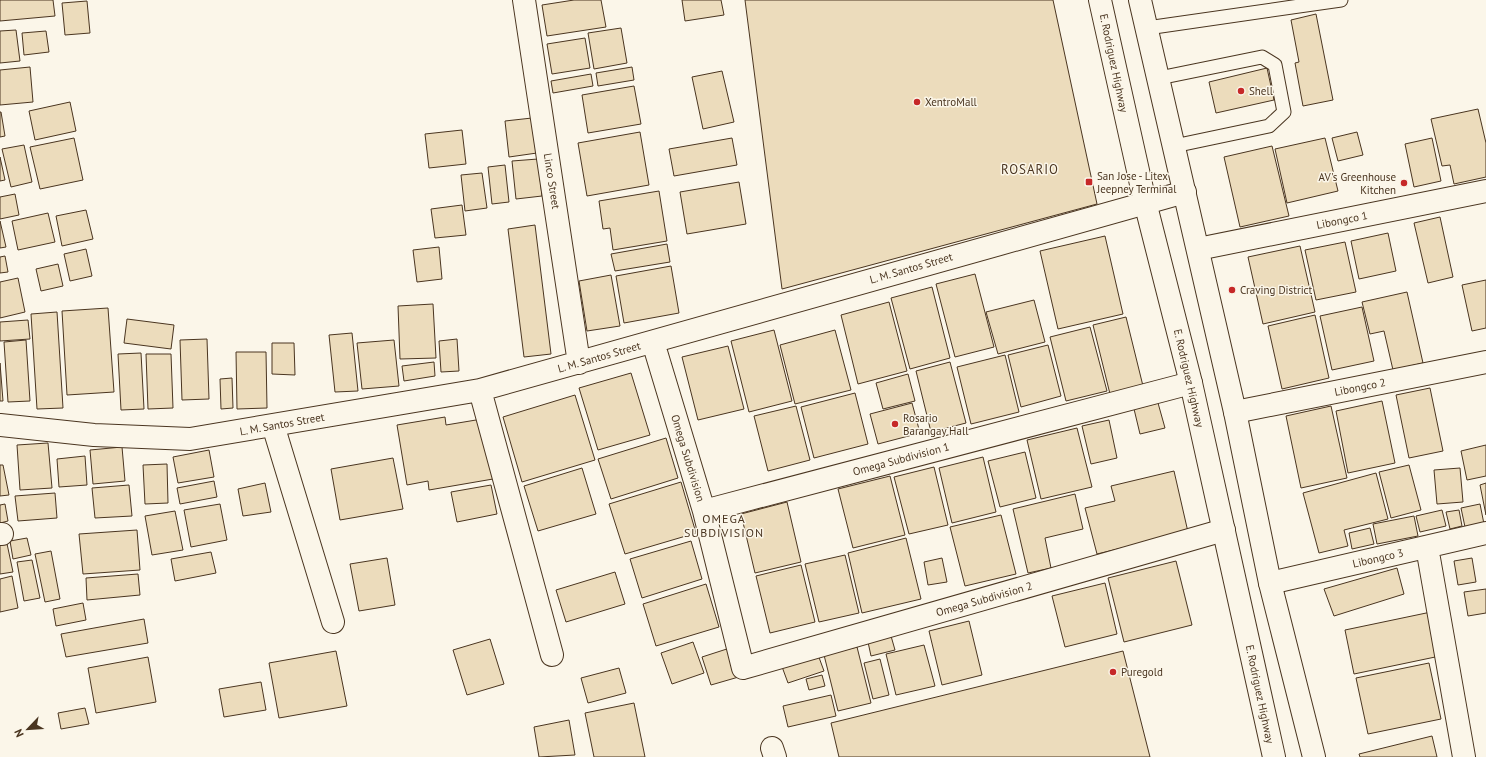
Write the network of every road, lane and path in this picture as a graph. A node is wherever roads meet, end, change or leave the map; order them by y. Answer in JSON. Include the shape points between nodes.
{"nodes":[{"id":1,"x":524,"y":0,"type":"edge"},
{"id":2,"x":1100,"y":0,"type":"edge"},
{"id":3,"x":1140,"y":0,"type":"edge"},
{"id":4,"x":1341,"y":0,"type":"edge"},
{"id":5,"x":1147,"y":28,"type":"junction"},
{"id":6,"x":1159,"y":78,"type":"junction"},
{"id":7,"x":1174,"y":146,"type":"junction"},
{"id":8,"x":1486,"y":191,"type":"edge"},
{"id":9,"x":1185,"y":192,"type":"junction"},
{"id":10,"x":1145,"y":202,"type":"junction"},
{"id":11,"x":1198,"y":249,"type":"junction"},
{"id":12,"x":653,"y":342,"type":"junction"},
{"id":13,"x":1486,"y":362,"type":"edge"},
{"id":14,"x":579,"y":363,"type":"junction"},
{"id":15,"x":1191,"y":383,"type":"junction"},
{"id":16,"x":480,"y":390,"type":"junction"},
{"id":17,"x":1235,"y":412,"type":"junction"},
{"id":18,"x":0,"y":425,"type":"edge"},
{"id":19,"x":273,"y":425,"type":"junction"},
{"id":20,"x":704,"y":510,"type":"junction"},
{"id":21,"x":1224,"y":530,"type":"junction"},
{"id":22,"x":1486,"y":533,"type":"edge"},
{"id":23,"x":1427,"y":547,"type":"junction"},
{"id":24,"x":1270,"y":584,"type":"junction"},
{"id":25,"x":333,"y":622,"type":"dead end"},
{"id":26,"x":552,"y":655,"type":"dead end"},
{"id":27,"x":743,"y":668,"type":"joint"},
{"id":28,"x":1274,"y":757,"type":"edge"},
{"id":29,"x":1314,"y":757,"type":"edge"},
{"id":30,"x":1464,"y":757,"type":"edge"}],
"edges":[{"from":1,"to":14,"type":"street","name":"Linco Street"},
{"from":2,"to":10,"type":"street","name":"E. Rodriguez Highway"},
{"from":3,"to":5,"type":"street"},
{"from":4,"to":5,"type":"lane"},
{"from":5,"to":6,"type":"street"},
{"from":6,"to":7,"type":"street"},
{"from":6,"to":7,"type":"lane","via":[[1262,57],[1274,65],[1284,112],[1269,126]]},
{"from":7,"to":9,"type":"street"},
{"from":8,"to":11,"type":"street","name":"Libongco 1"},
{"from":9,"to":10,"type":"street","name":"L. M. Santos Street"},
{"from":9,"to":11,"type":"street"},
{"from":10,"to":12,"type":"street","name":"L. M. Santos Street"},
{"from":10,"to":15,"type":"street","name":"E. Rodriguez Highway"},
{"from":11,"to":17,"type":"street"},
{"from":12,"to":14,"type":"street","name":"L. M. Santos Street"},
{"from":12,"to":20,"type":"street","name":"Omega Subdivision"},
{"from":13,"to":17,"type":"street","name":"Libongco 2"},
{"from":14,"to":16,"type":"street","name":"L. M. Santos Street"},
{"from":15,"to":20,"type":"street","name":"Omega Subdivision 1"},
{"from":15,"to":21,"type":"street","name":"E. Rodriguez Highway"},
{"from":16,"to":19,"type":"street","name":"L. M. Santos Street"},
{"from":16,"to":26,"type":"street"},
{"from":17,"to":24,"type":"street"},
{"from":18,"to":19,"type":"street","name":"L. M. Santos Street","via":[[94,435],[190,439]]},
{"from":19,"to":25,"type":"street"},
{"from":20,"to":27,"type":"street","name":"Omega Subdivision"},
{"from":21,"to":27,"type":"street","name":"Omega Subdivision 2"},
{"from":21,"to":28,"type":"street","name":"E. Rodriguez Highway"},
{"from":22,"to":23,"type":"street","name":"Libongco 3"},
{"from":23,"to":24,"type":"street","name":"Libongco 3"},
{"from":23,"to":30,"type":"street"},
{"from":24,"to":29,"type":"street"}]}
